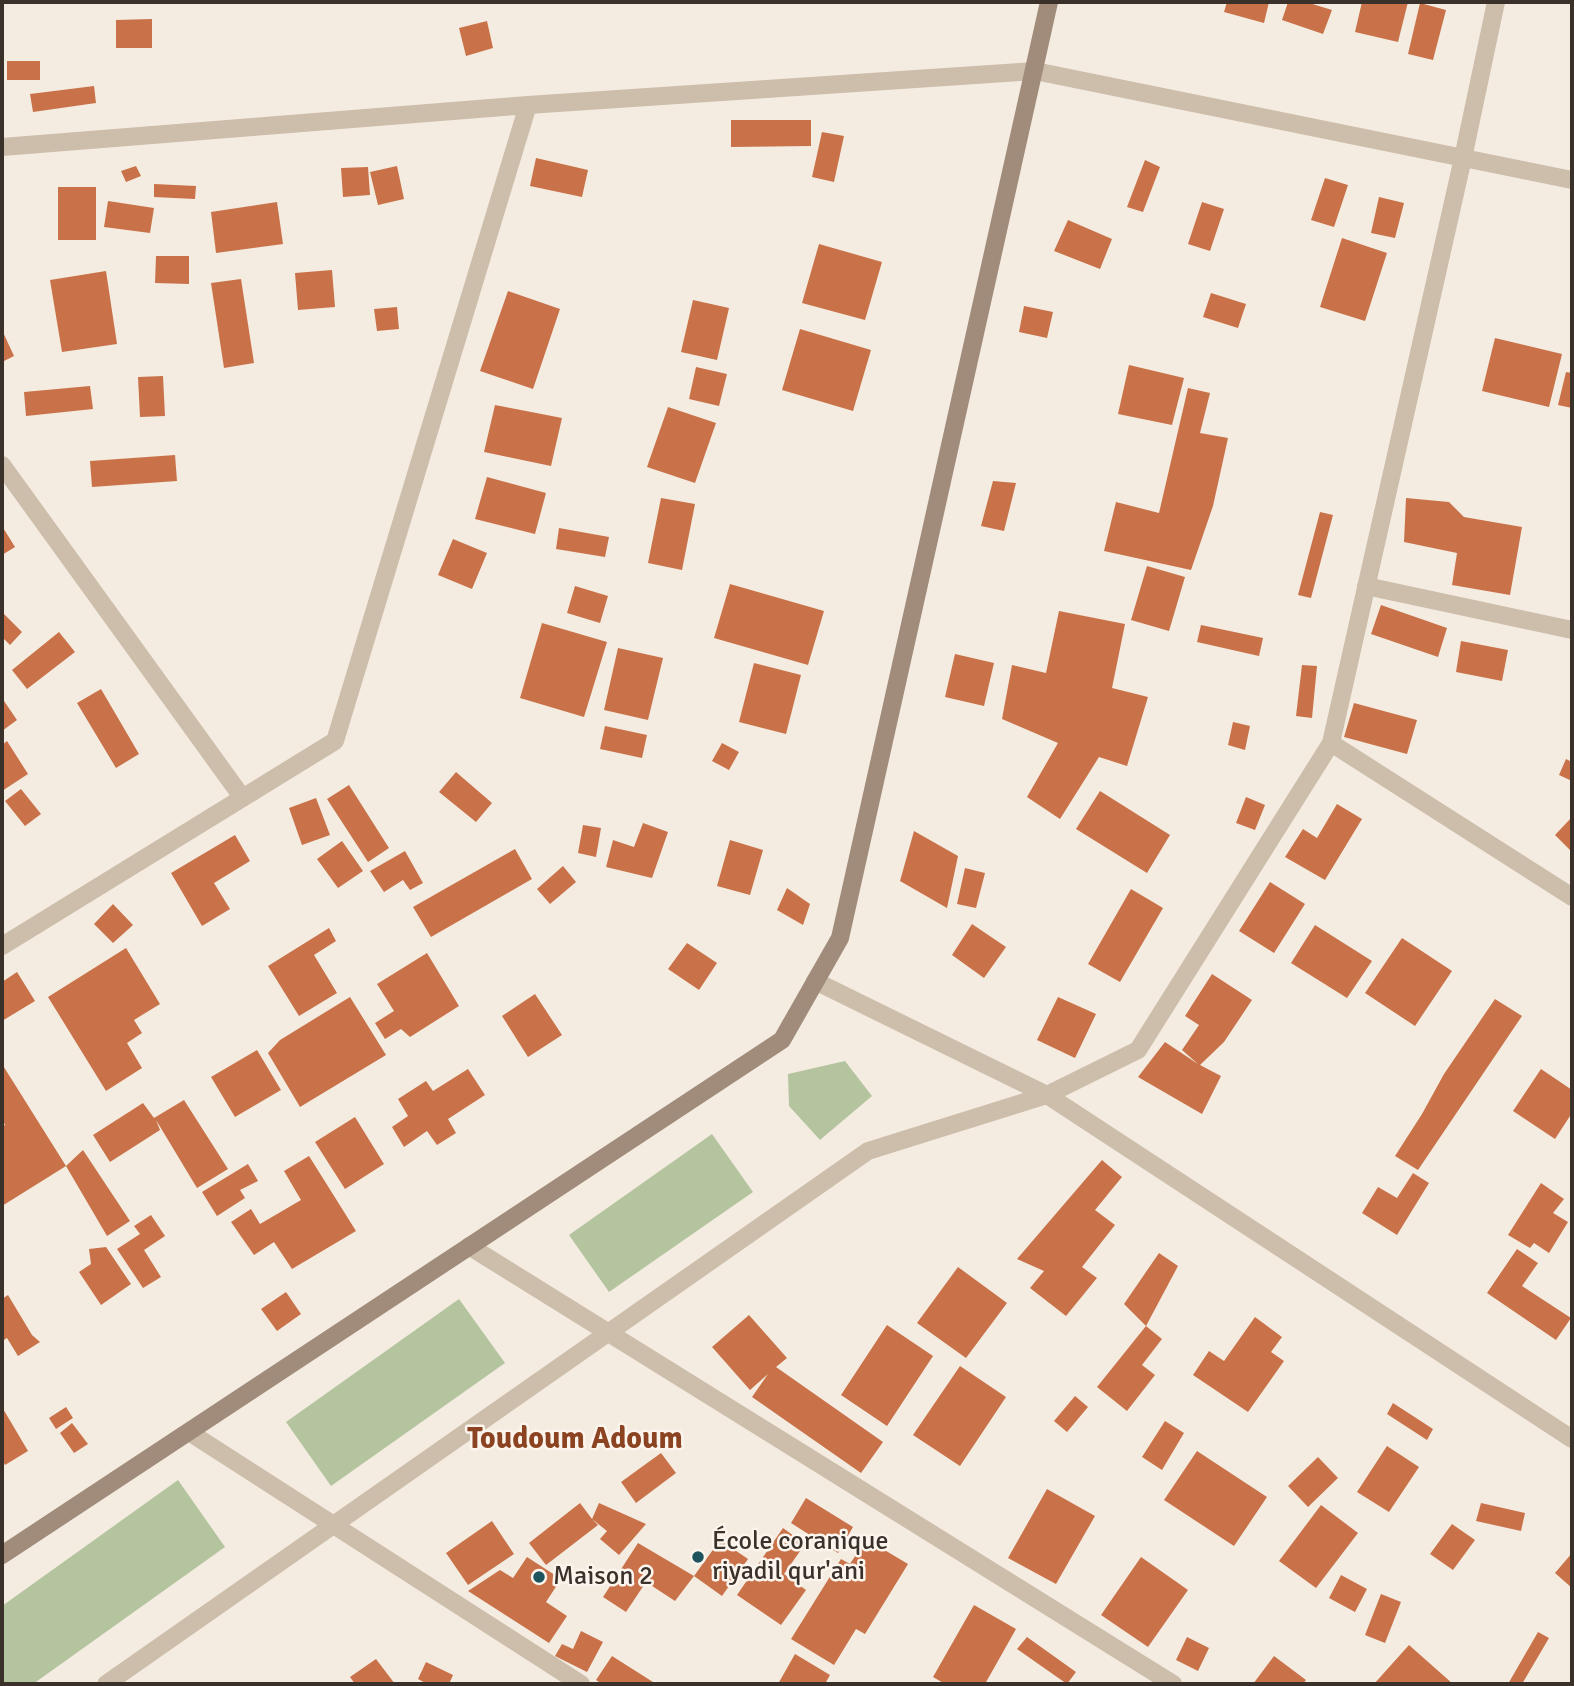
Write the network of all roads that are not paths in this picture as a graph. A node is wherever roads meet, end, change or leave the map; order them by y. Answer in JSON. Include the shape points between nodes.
{"nodes":[{"id":1,"x":1049,"y":2,"type":"edge"},
{"id":2,"x":1496,"y":2,"type":"edge"},
{"id":3,"x":1035,"y":71,"type":"junction"},
{"id":4,"x":528,"y":105,"type":"junction"},
{"id":5,"x":2,"y":148,"type":"edge"},
{"id":6,"x":1463,"y":158,"type":"junction"},
{"id":7,"x":1572,"y":180,"type":"edge"},
{"id":8,"x":2,"y":468,"type":"edge"},
{"id":9,"x":1366,"y":586,"type":"junction"},
{"id":10,"x":1572,"y":629,"type":"edge"},
{"id":11,"x":1331,"y":743,"type":"junction"},
{"id":12,"x":242,"y":797,"type":"junction"},
{"id":13,"x":1572,"y":897,"type":"edge"},
{"id":14,"x":2,"y":946,"type":"edge"},
{"id":15,"x":816,"y":981,"type":"junction"},
{"id":16,"x":1047,"y":1095,"type":"junction"},
{"id":17,"x":469,"y":1246,"type":"junction"},
{"id":18,"x":609,"y":1331,"type":"junction"},
{"id":19,"x":189,"y":1432,"type":"junction"},
{"id":20,"x":1572,"y":1439,"type":"edge"},
{"id":21,"x":334,"y":1525,"type":"junction"},
{"id":22,"x":2,"y":1555,"type":"edge"},
{"id":23,"x":106,"y":1684,"type":"edge"},
{"id":24,"x":581,"y":1684,"type":"edge"},
{"id":25,"x":1173,"y":1684,"type":"edge"}],
"edges":[{"from":1,"to":3,"type":"street"},
{"from":2,"to":6,"type":"street"},
{"from":3,"to":4,"type":"street"},
{"from":3,"to":6,"type":"street"},
{"from":3,"to":15,"type":"street","via":[[840,938]]},
{"from":4,"to":5,"type":"street"},
{"from":4,"to":12,"type":"street","via":[[335,741]]},
{"from":6,"to":7,"type":"street"},
{"from":6,"to":9,"type":"street"},
{"from":8,"to":12,"type":"street"},
{"from":9,"to":10,"type":"street"},
{"from":9,"to":11,"type":"street"},
{"from":11,"to":13,"type":"street"},
{"from":11,"to":16,"type":"street","via":[[1138,1050]]},
{"from":12,"to":14,"type":"street"},
{"from":15,"to":16,"type":"street"},
{"from":15,"to":17,"type":"street","via":[[782,1040]]},
{"from":16,"to":18,"type":"street","via":[[868,1151]]},
{"from":16,"to":20,"type":"street"},
{"from":17,"to":18,"type":"street"},
{"from":17,"to":19,"type":"street"},
{"from":18,"to":21,"type":"street"},
{"from":18,"to":25,"type":"street"},
{"from":19,"to":21,"type":"street"},
{"from":19,"to":22,"type":"street"},
{"from":21,"to":23,"type":"street"},
{"from":21,"to":24,"type":"street"}]}
